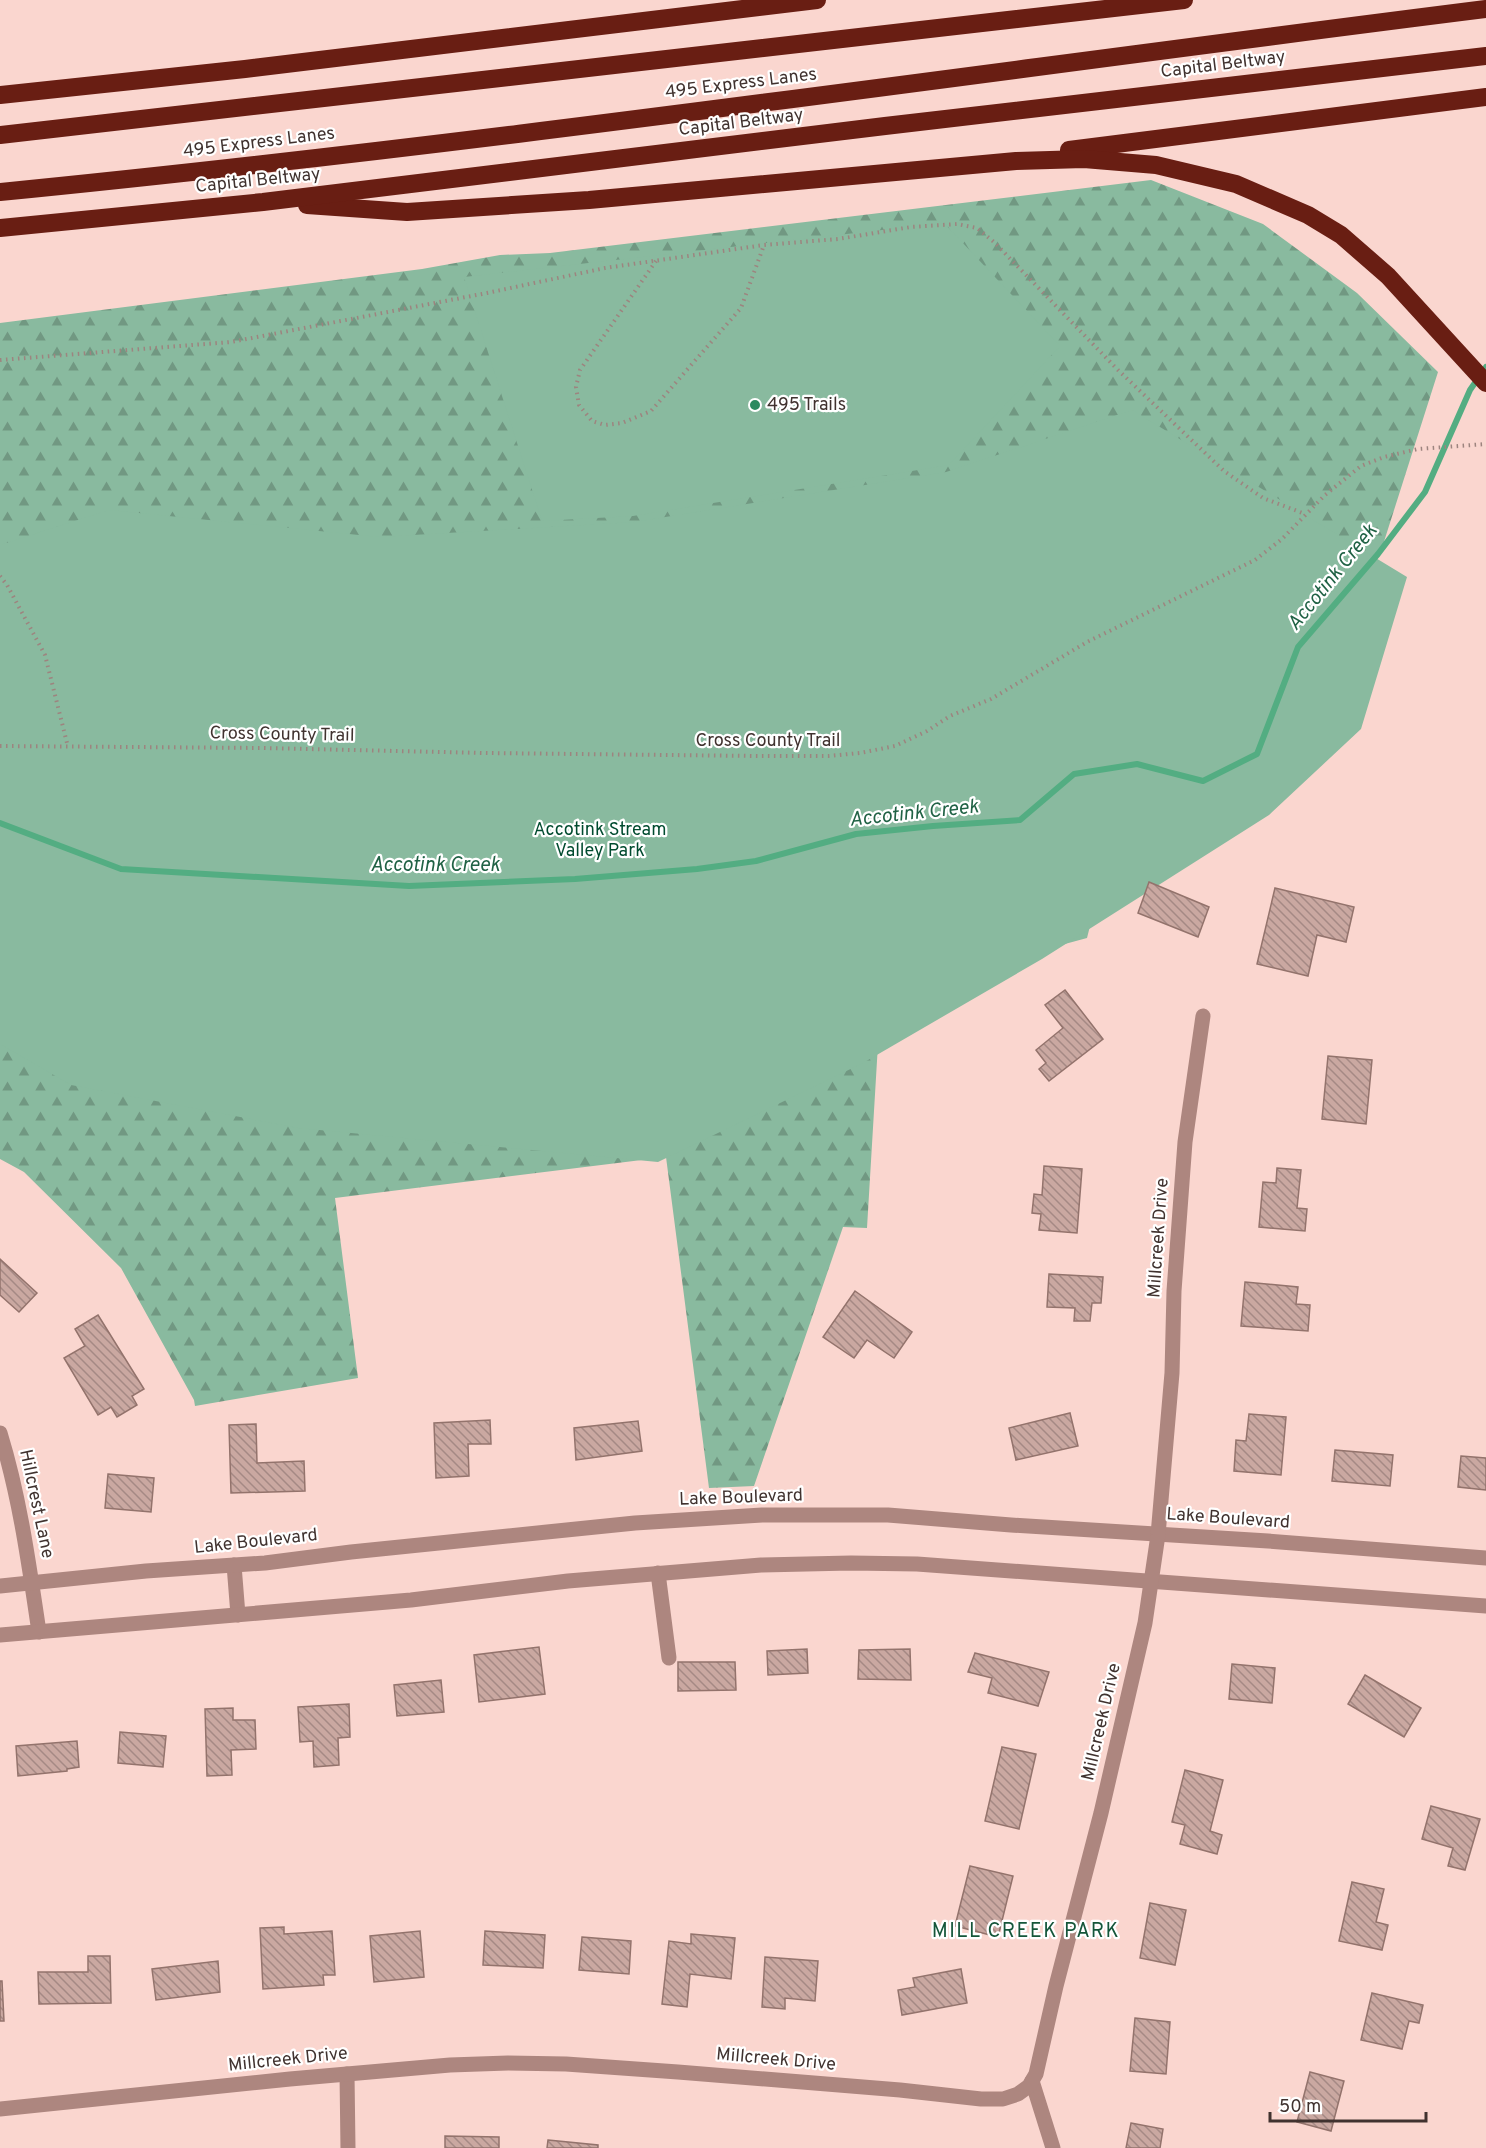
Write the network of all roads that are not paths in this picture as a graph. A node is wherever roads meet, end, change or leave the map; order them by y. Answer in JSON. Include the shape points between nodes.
{"nodes":[{"id":1,"x":707,"y":0,"type":"edge"},
{"id":2,"x":816,"y":0,"type":"edge"},
{"id":3,"x":1185,"y":0,"type":"edge"},
{"id":4,"x":1486,"y":9,"type":"edge"},
{"id":5,"x":670,"y":16,"type":"junction"},
{"id":6,"x":1486,"y":56,"type":"edge"},
{"id":7,"x":0,"y":95,"type":"edge"},
{"id":8,"x":1486,"y":97,"type":"edge"},
{"id":9,"x":0,"y":135,"type":"edge"},
{"id":10,"x":933,"y":168,"type":"junction"},
{"id":11,"x":0,"y":192,"type":"edge"},
{"id":12,"x":263,"y":202,"type":"junction"},
{"id":13,"x":0,"y":228,"type":"edge"},
{"id":14,"x":1486,"y":383,"type":"edge"},
{"id":15,"x":1203,"y":1016,"type":"dead end"},
{"id":16,"x":0,"y":1433,"type":"edge"},
{"id":17,"x":1158,"y":1535,"type":"junction"},
{"id":18,"x":1486,"y":1558,"type":"edge"},
{"id":19,"x":234,"y":1565,"type":"junction"},
{"id":20,"x":658,"y":1574,"type":"junction"},
{"id":21,"x":1151,"y":1582,"type":"junction"},
{"id":22,"x":32,"y":1583,"type":"junction"},
{"id":23,"x":0,"y":1586,"type":"edge"},
{"id":24,"x":1486,"y":1606,"type":"edge"},
{"id":25,"x":238,"y":1615,"type":"junction"},
{"id":26,"x":39,"y":1632,"type":"junction"},
{"id":27,"x":0,"y":1635,"type":"edge"},
{"id":28,"x":669,"y":1658,"type":"dead end"},
{"id":29,"x":346,"y":2074,"type":"junction"},
{"id":30,"x":1032,"y":2081,"type":"junction"},
{"id":31,"x":0,"y":2109,"type":"edge"},
{"id":32,"x":348,"y":2148,"type":"edge"},
{"id":33,"x":1053,"y":2148,"type":"edge"}],
"edges":[{"from":1,"to":5,"type":"highway"},
{"from":2,"to":5,"type":"highway"},
{"from":3,"to":9,"type":"highway","name":"495 Express Lanes"},
{"from":4,"to":11,"type":"highway","name":"495 Express Lanes","via":[[445,142]]},
{"from":5,"to":7,"type":"highway"},
{"from":6,"to":12,"type":"highway","name":"Capital Beltway"},
{"from":8,"to":10,"type":"highway"},
{"from":10,"to":12,"type":"highway","via":[[738,188],[407,212]]},
{"from":10,"to":14,"type":"highway","via":[[1084,159],[1156,165],[1236,184],[1308,215],[1341,235],[1388,276]]},
{"from":12,"to":13,"type":"highway","name":"Capital Beltway"},
{"from":15,"to":17,"type":"street","name":"Millcreek Drive","via":[[1185,1142]]},
{"from":16,"to":22,"type":"street","name":"Hillcrest Lane","via":[[13,1478]]},
{"from":17,"to":18,"type":"street","name":"Lake Boulevard"},
{"from":17,"to":19,"type":"street","name":"Lake Boulevard","via":[[888,1515],[762,1515],[635,1523]]},
{"from":17,"to":21,"type":"street","name":"Millcreek Drive"},
{"from":19,"to":22,"type":"street","name":"Lake Boulevard"},
{"from":19,"to":25,"type":"street"},
{"from":20,"to":21,"type":"street","via":[[761,1565],[916,1564]]},
{"from":20,"to":25,"type":"street"},
{"from":20,"to":28,"type":"street"},
{"from":21,"to":24,"type":"street"},
{"from":21,"to":30,"type":"street","name":"Millcreek Drive","via":[[1101,1814]]},
{"from":22,"to":23,"type":"street","name":"Lake Boulevard"},
{"from":22,"to":26,"type":"street","name":"Hillcrest Lane"},
{"from":25,"to":26,"type":"street"},
{"from":26,"to":27,"type":"street"},
{"from":29,"to":30,"type":"street","name":"Millcreek Drive","via":[[450,2065],[566,2064],[981,2099],[1018,2094]]},
{"from":29,"to":31,"type":"street","name":"Millcreek Drive"},
{"from":29,"to":32,"type":"street"},
{"from":30,"to":33,"type":"street"}]}
